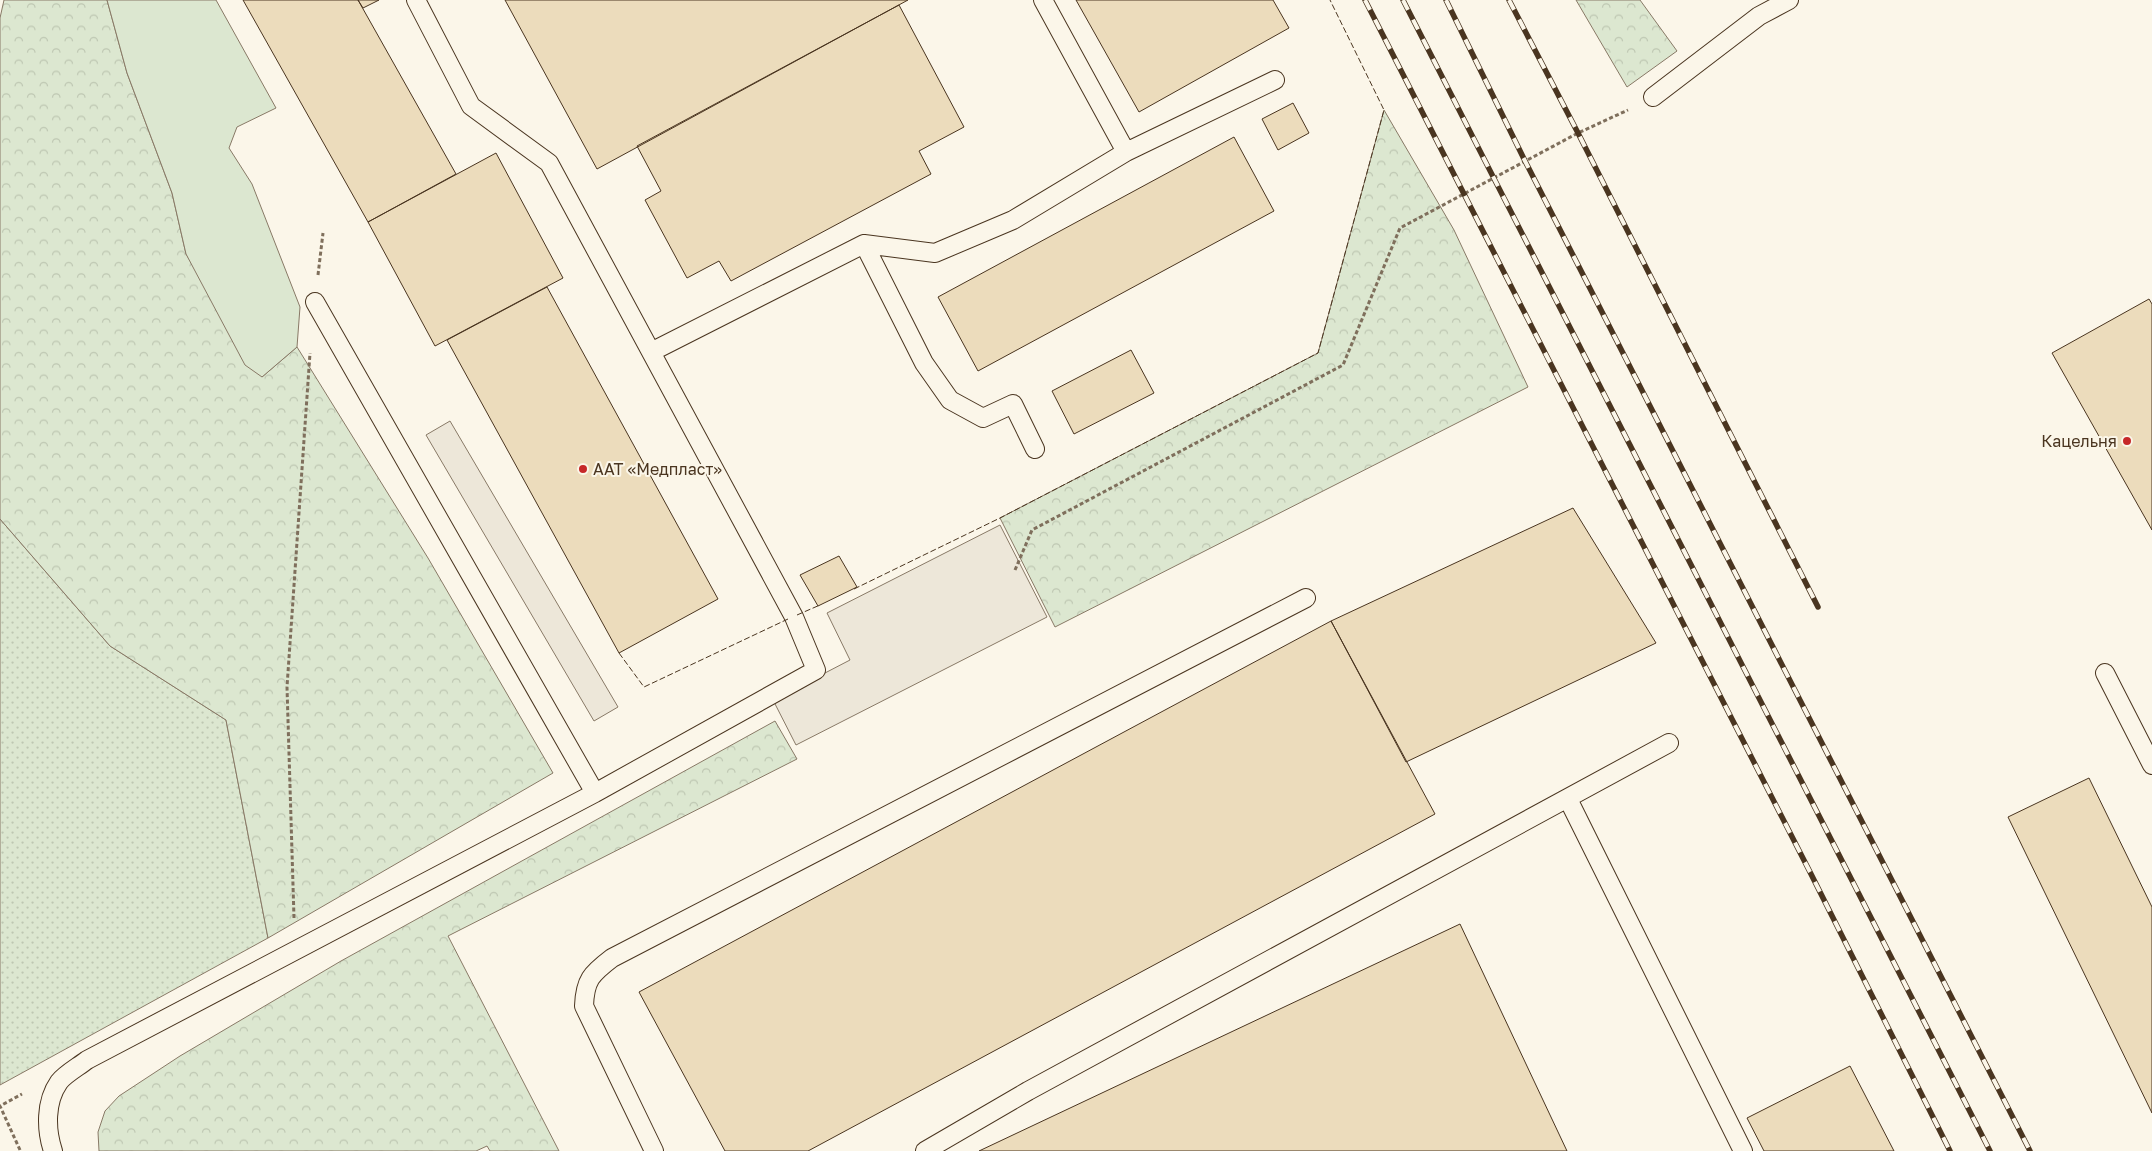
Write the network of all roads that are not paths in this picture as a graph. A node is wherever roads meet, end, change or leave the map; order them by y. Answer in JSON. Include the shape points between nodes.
{"nodes":[{"id":1,"x":416,"y":0,"type":"edge"},
{"id":2,"x":1043,"y":0,"type":"edge"},
{"id":3,"x":1789,"y":0,"type":"edge"},
{"id":4,"x":1275,"y":80,"type":"dead end"},
{"id":5,"x":1653,"y":98,"type":"road end"},
{"id":6,"x":1126,"y":152,"type":"junction"},
{"id":7,"x":864,"y":244,"type":"junction"},
{"id":8,"x":315,"y":302,"type":"road end"},
{"id":9,"x":651,"y":352,"type":"junction"},
{"id":10,"x":1035,"y":449,"type":"dead end"},
{"id":11,"x":1306,"y":598,"type":"dead end"},
{"id":12,"x":2105,"y":673,"type":"dead end"},
{"id":13,"x":1669,"y":743,"type":"dead end"},
{"id":14,"x":2152,"y":765,"type":"edge"},
{"id":15,"x":595,"y":793,"type":"junction"},
{"id":16,"x":1568,"y":799,"type":"junction"},
{"id":17,"x":53,"y":1151,"type":"edge"},
{"id":18,"x":654,"y":1151,"type":"edge"},
{"id":19,"x":925,"y":1151,"type":"edge"},
{"id":20,"x":1743,"y":1151,"type":"edge"}],
"edges":[{"from":1,"to":9,"type":"lane","via":[[471,106],[549,163]]},
{"from":2,"to":6,"type":"lane"},
{"from":3,"to":5,"type":"lane","via":[[1758,16]]},
{"from":4,"to":6,"type":"lane"},
{"from":6,"to":7,"type":"lane","via":[[1013,220],[935,253]]},
{"from":7,"to":9,"type":"lane"},
{"from":7,"to":10,"type":"lane","via":[[924,363],[950,400],[983,418],[1013,404]]},
{"from":8,"to":15,"type":"lane"},
{"from":9,"to":15,"type":"lane","via":[[794,616],[816,670]]},
{"from":11,"to":18,"type":"lane","via":[[612,958],[593,972],[584,988],[584,1006]]},
{"from":12,"to":14,"type":"lane"},
{"from":13,"to":16,"type":"lane"},
{"from":15,"to":17,"type":"lane","via":[[87,1060],[59,1082],[51,1099],[47,1117]]},
{"from":16,"to":19,"type":"lane","via":[[1028,1091]]},
{"from":16,"to":20,"type":"lane"}]}
